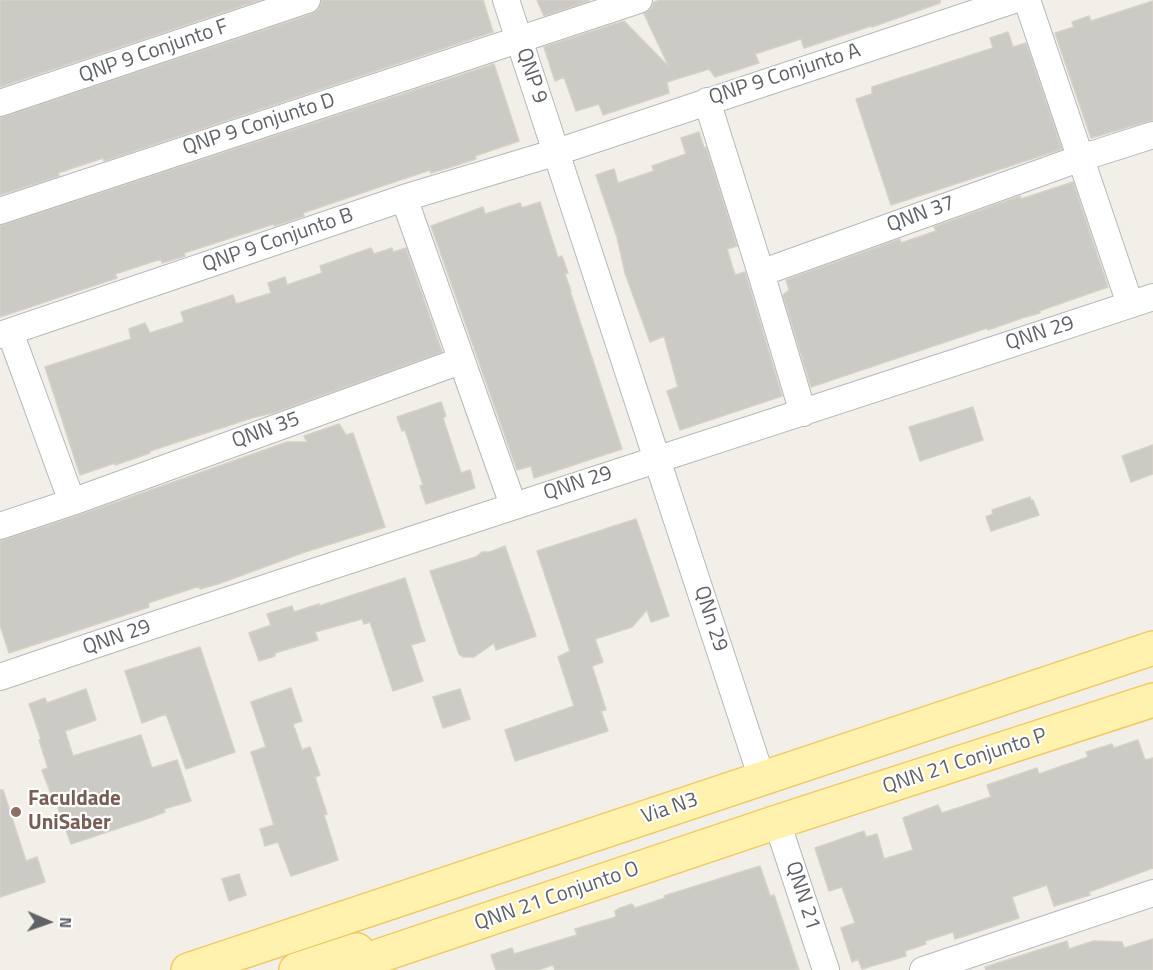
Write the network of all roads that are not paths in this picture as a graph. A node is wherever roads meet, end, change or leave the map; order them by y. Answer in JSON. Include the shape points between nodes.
{"nodes":[{"id":1,"x":307,"y":0,"type":"edge"},
{"id":2,"x":506,"y":0,"type":"edge"},
{"id":3,"x":639,"y":0,"type":"edge"},
{"id":4,"x":1014,"y":0,"type":"edge"},
{"id":5,"x":1027,"y":0,"type":"edge"},
{"id":6,"x":518,"y":40,"type":"junction"},
{"id":7,"x":707,"y":100,"type":"junction"},
{"id":8,"x":0,"y":103,"type":"edge"},
{"id":9,"x":1153,"y":135,"type":"edge"},
{"id":10,"x":557,"y":152,"type":"junction"},
{"id":11,"x":1081,"y":158,"type":"junction"},
{"id":12,"x":404,"y":198,"type":"junction"},
{"id":13,"x":0,"y":211,"type":"edge"},
{"id":14,"x":761,"y":273,"type":"junction"},
{"id":15,"x":1142,"y":300,"type":"edge"},
{"id":16,"x":5,"y":333,"type":"edge"},
{"id":17,"x":460,"y":361,"type":"junction"},
{"id":18,"x":803,"y":412,"type":"junction"},
{"id":19,"x":658,"y":459,"type":"junction"},
{"id":20,"x":72,"y":502,"type":"junction"},
{"id":21,"x":513,"y":505,"type":"junction"},
{"id":22,"x":0,"y":526,"type":"edge"},
{"id":23,"x":1153,"y":648,"type":"edge"},
{"id":24,"x":1,"y":672,"type":"edge"},
{"id":25,"x":1153,"y":686,"type":"edge"},
{"id":26,"x":1153,"y":700,"type":"edge"},
{"id":27,"x":987,"y":755,"type":"junction"},
{"id":28,"x":762,"y":779,"type":"junction"},
{"id":29,"x":639,"y":819,"type":"junction"},
{"id":30,"x":777,"y":822,"type":"junction"},
{"id":31,"x":1153,"y":893,"type":"edge"},
{"id":32,"x":409,"y":896,"type":"junction"},
{"id":33,"x":482,"y":922,"type":"junction"},
{"id":34,"x":188,"y":970,"type":"edge"},
{"id":35,"x":296,"y":970,"type":"edge"},
{"id":36,"x":337,"y":970,"type":"edge"},
{"id":37,"x":826,"y":970,"type":"edge"},
{"id":38,"x":923,"y":970,"type":"edge"}],
"edges":[{"from":1,"to":8,"type":"street","name":"QNP 9 Conjunto F"},
{"from":2,"to":6,"type":"street","name":"QNP 9"},
{"from":3,"to":6,"type":"street","name":"QNP 9 Conjunto D"},
{"from":4,"to":7,"type":"street","name":"QNP 9 Conjunto A"},
{"from":5,"to":11,"type":"street"},
{"from":6,"to":10,"type":"street","name":"QNP 9"},
{"from":6,"to":13,"type":"street","name":"QNP 9 Conjunto D"},
{"from":7,"to":10,"type":"street","name":"QNP 9 Conjunto A"},
{"from":7,"to":14,"type":"street"},
{"from":9,"to":11,"type":"street","name":"QNN 37"},
{"from":10,"to":12,"type":"street","name":"QNP 9 Conjunto B"},
{"from":10,"to":19,"type":"street"},
{"from":11,"to":14,"type":"street","name":"QNN 37"},
{"from":11,"to":15,"type":"street"},
{"from":12,"to":16,"type":"street","name":"QNP 9 Conjunto B"},
{"from":12,"to":17,"type":"street"},
{"from":14,"to":18,"type":"street"},
{"from":15,"to":18,"type":"street","name":"QNN 29"},
{"from":16,"to":20,"type":"street"},
{"from":17,"to":20,"type":"street","name":"QNN 35"},
{"from":17,"to":21,"type":"street"},
{"from":18,"to":19,"type":"street","name":"QNN 29"},
{"from":19,"to":21,"type":"street","name":"QNN 29"},
{"from":19,"to":28,"type":"street","name":"QNn 29"},
{"from":20,"to":22,"type":"street","name":"QNN 35"},
{"from":21,"to":24,"type":"street","name":"QNN 29"},
{"from":23,"to":28,"type":"main road","name":"Via N3"},
{"from":25,"to":27,"type":"main road","via":[[1062,716]]},
{"from":26,"to":27,"type":"main road","name":"QNN 21 Conjunto P"},
{"from":27,"to":30,"type":"main road","name":"QNN 21 Conjunto P"},
{"from":28,"to":29,"type":"main road","name":"Via N3"},
{"from":29,"to":32,"type":"main road","name":"Via N3"},
{"from":29,"to":33,"type":"main road","via":[[577,854],[467,891],[461,902],[463,914],[471,921]]},
{"from":30,"to":33,"type":"main road","name":"QNN 21 Conjunto O"},
{"from":30,"to":37,"type":"street","name":"QNN 21"},
{"from":31,"to":38,"type":"street"},
{"from":32,"to":34,"type":"main road","name":"Via N3"},
{"from":32,"to":35,"type":"main road","via":[[421,898],[429,906],[431,918],[423,928]]},
{"from":33,"to":36,"type":"main road","name":"QNN 21 Conjunto O"}]}
